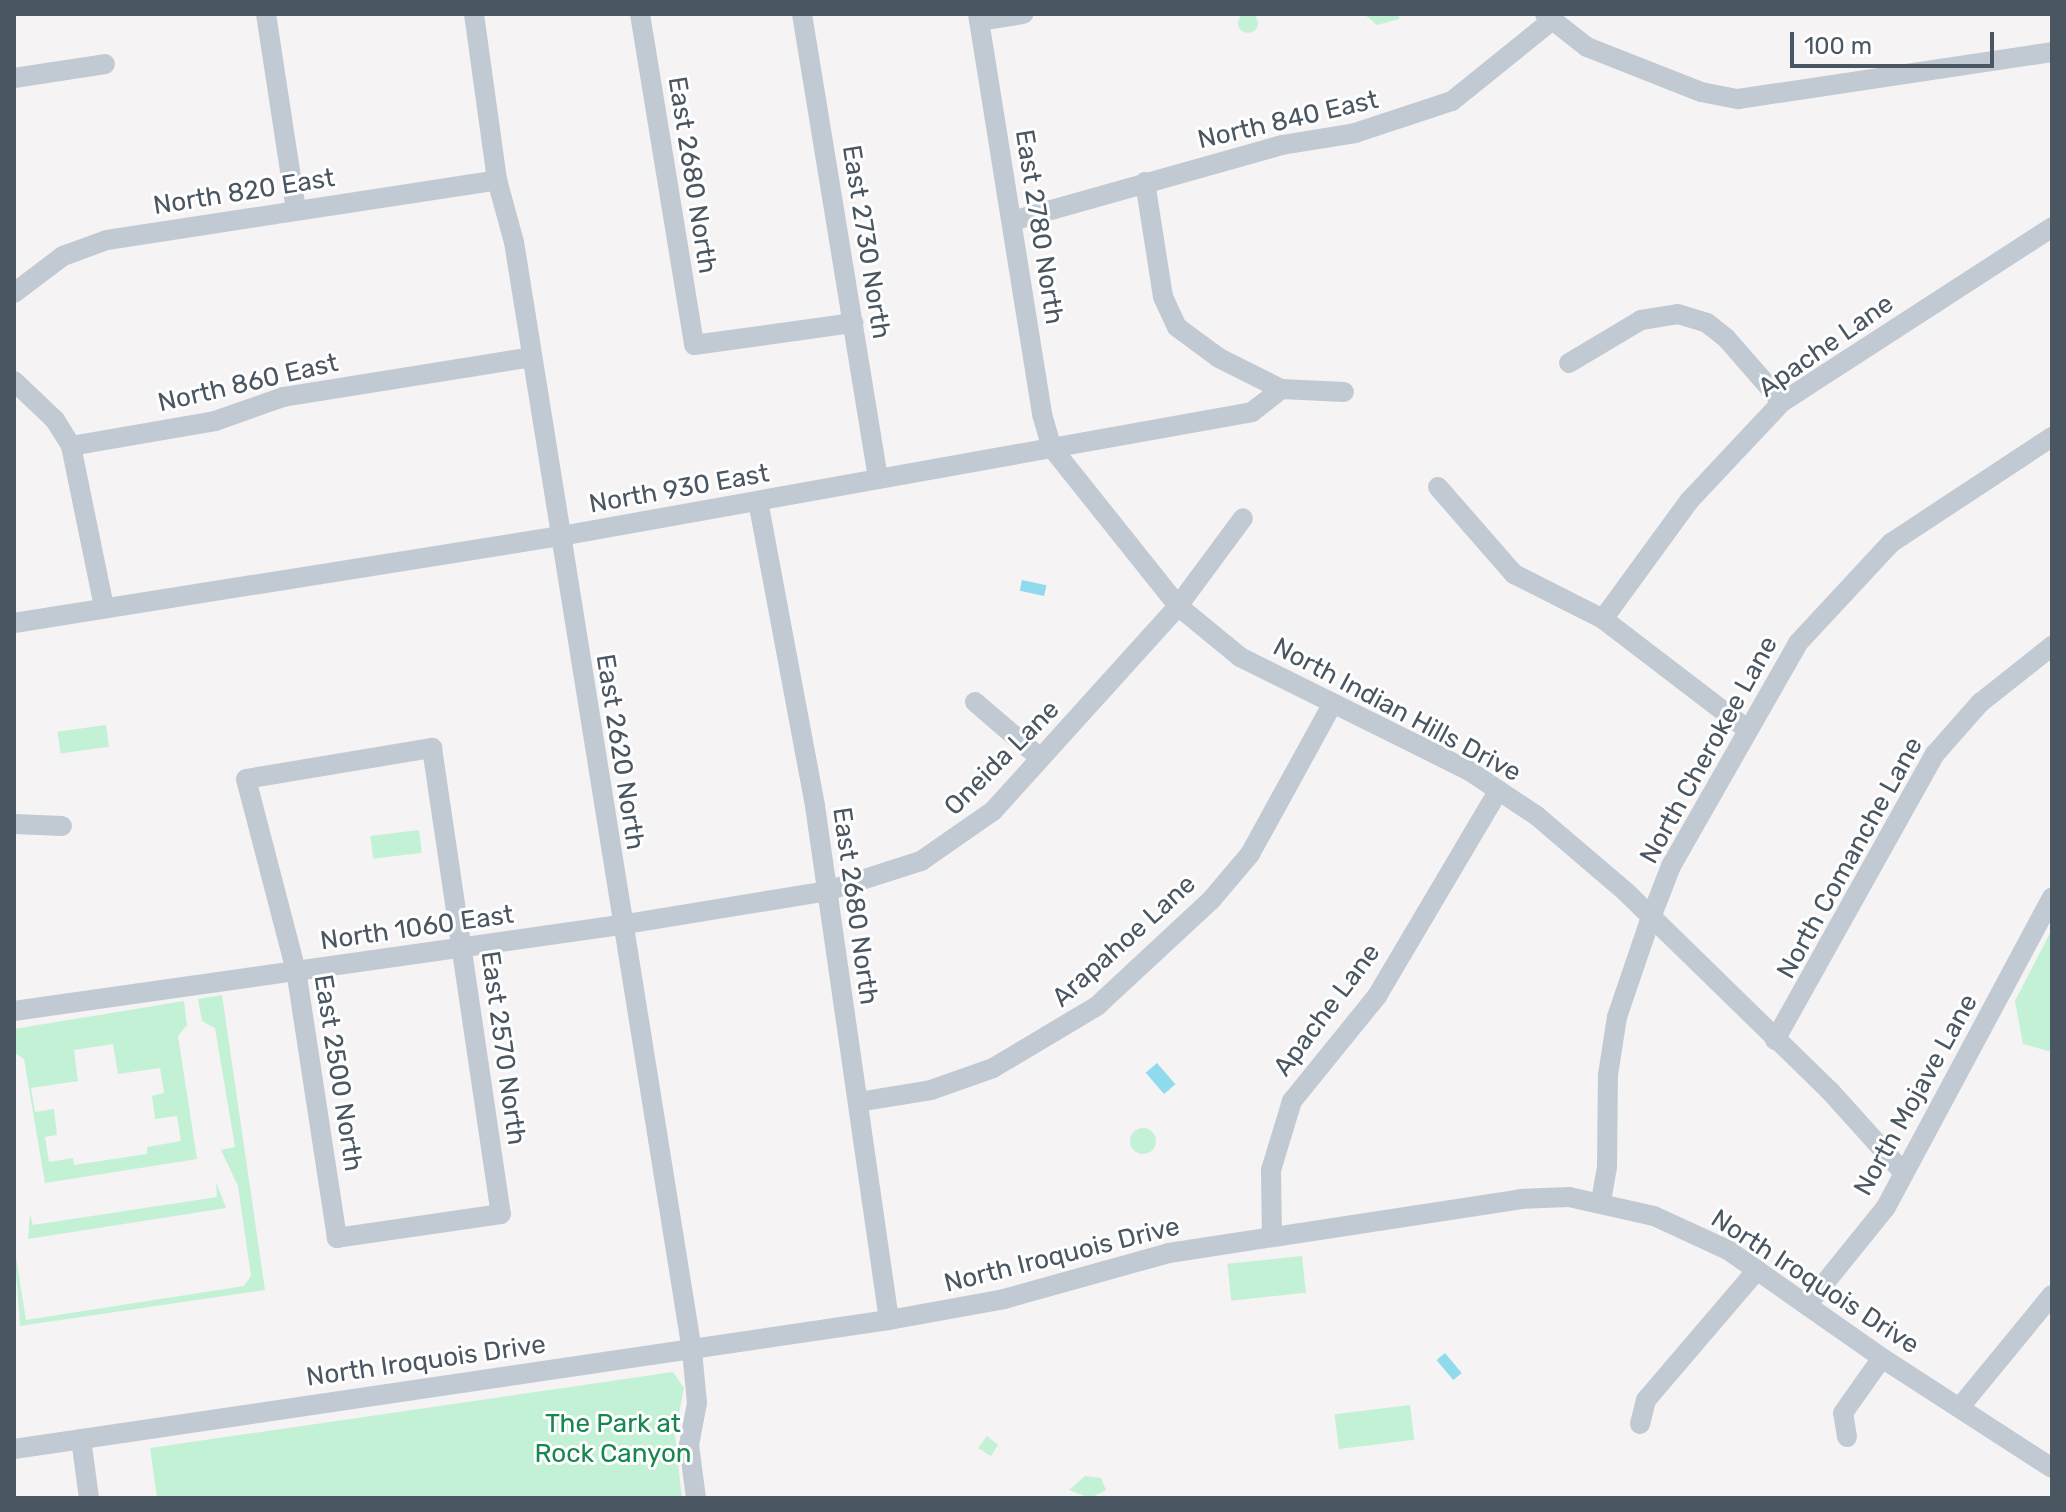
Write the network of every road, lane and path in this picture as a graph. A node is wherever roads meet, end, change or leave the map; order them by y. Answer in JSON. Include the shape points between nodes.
{"nodes":[{"id":1,"x":266,"y":14,"type":"edge"},
{"id":2,"x":474,"y":14,"type":"edge"},
{"id":3,"x":640,"y":14,"type":"edge"},
{"id":4,"x":802,"y":14,"type":"edge"},
{"id":5,"x":1023,"y":14,"type":"edge"},
{"id":6,"x":979,"y":17,"type":"edge"},
{"id":7,"x":1548,"y":18,"type":"edge"},
{"id":8,"x":2052,"y":52,"type":"edge"},
{"id":9,"x":105,"y":64,"type":"dead end"},
{"id":10,"x":14,"y":78,"type":"edge"},
{"id":11,"x":497,"y":180,"type":"junction"},
{"id":12,"x":1145,"y":182,"type":"junction"},
{"id":13,"x":296,"y":209,"type":"junction"},
{"id":14,"x":1012,"y":221,"type":"junction"},
{"id":15,"x":2052,"y":227,"type":"edge"},
{"id":16,"x":14,"y":293,"type":"edge"},
{"id":17,"x":853,"y":323,"type":"junction"},
{"id":18,"x":532,"y":357,"type":"junction"},
{"id":19,"x":1569,"y":363,"type":"dead end"},
{"id":20,"x":14,"y":381,"type":"edge"},
{"id":21,"x":1281,"y":389,"type":"junction"},
{"id":22,"x":1344,"y":392,"type":"dead end"},
{"id":23,"x":1782,"y":402,"type":"junction"},
{"id":24,"x":2052,"y":437,"type":"edge"},
{"id":25,"x":71,"y":446,"type":"junction"},
{"id":26,"x":1052,"y":448,"type":"junction"},
{"id":27,"x":878,"y":479,"type":"junction"},
{"id":28,"x":1438,"y":487,"type":"dead end"},
{"id":29,"x":758,"y":501,"type":"junction"},
{"id":30,"x":1243,"y":518,"type":"dead end"},
{"id":31,"x":561,"y":536,"type":"junction"},
{"id":32,"x":1178,"y":606,"type":"junction"},
{"id":33,"x":104,"y":607,"type":"junction"},
{"id":34,"x":1603,"y":619,"type":"junction"},
{"id":35,"x":14,"y":623,"type":"edge"},
{"id":36,"x":2052,"y":646,"type":"edge"},
{"id":37,"x":975,"y":702,"type":"dead end"},
{"id":38,"x":1333,"y":703,"type":"junction"},
{"id":39,"x":1747,"y":729,"type":"junction"},
{"id":40,"x":432,"y":748,"type":"joint"},
{"id":41,"x":1039,"y":757,"type":"junction"},
{"id":42,"x":1499,"y":790,"type":"junction"},
{"id":43,"x":14,"y":824,"type":"edge"},
{"id":44,"x":62,"y":826,"type":"dead end"},
{"id":45,"x":827,"y":891,"type":"junction"},
{"id":46,"x":2052,"y":898,"type":"edge"},
{"id":47,"x":1650,"y":920,"type":"junction"},
{"id":48,"x":620,"y":925,"type":"junction"},
{"id":49,"x":462,"y":948,"type":"junction"},
{"id":50,"x":296,"y":971,"type":"junction"},
{"id":51,"x":14,"y":1011,"type":"edge"},
{"id":52,"x":1775,"y":1040,"type":"junction"},
{"id":53,"x":858,"y":1102,"type":"junction"},
{"id":54,"x":1903,"y":1172,"type":"junction"},
{"id":55,"x":1601,"y":1201,"type":"junction"},
{"id":56,"x":1272,"y":1237,"type":"junction"},
{"id":57,"x":337,"y":1238,"type":"joint"},
{"id":58,"x":1757,"y":1270,"type":"junction"},
{"id":59,"x":2052,"y":1295,"type":"edge"},
{"id":60,"x":1807,"y":1305,"type":"junction"},
{"id":61,"x":889,"y":1320,"type":"junction"},
{"id":62,"x":692,"y":1351,"type":"junction"},
{"id":63,"x":1882,"y":1358,"type":"junction"},
{"id":64,"x":1960,"y":1407,"type":"junction"},
{"id":65,"x":1640,"y":1424,"type":"dead end"},
{"id":66,"x":1847,"y":1437,"type":"dead end"},
{"id":67,"x":81,"y":1439,"type":"junction"},
{"id":68,"x":14,"y":1449,"type":"edge"},
{"id":69,"x":2052,"y":1468,"type":"edge"},
{"id":70,"x":89,"y":1498,"type":"edge"},
{"id":71,"x":696,"y":1498,"type":"edge"}],
"edges":[{"from":1,"to":13,"type":"street"},
{"from":2,"to":11,"type":"street","name":"East 2620 North"},
{"from":3,"to":17,"type":"street","name":"East 2680 North","via":[[694,345]]},
{"from":4,"to":17,"type":"street","name":"East 2730 North"},
{"from":5,"to":6,"type":"street"},
{"from":6,"to":14,"type":"street","name":"East 2780 North"},
{"from":7,"to":8,"type":"street","via":[[1587,47],[1701,92],[1738,99]]},
{"from":7,"to":12,"type":"street","name":"North 840 East","via":[[1452,101],[1355,133],[1282,145]]},
{"from":9,"to":10,"type":"street"},
{"from":11,"to":13,"type":"street","name":"North 820 East"},
{"from":11,"to":18,"type":"street","name":"East 2620 North","via":[[514,242]]},
{"from":12,"to":14,"type":"street","name":"North 840 East"},
{"from":12,"to":21,"type":"street","via":[[1163,297],[1177,327],[1219,358]]},
{"from":13,"to":16,"type":"street","name":"North 820 East","via":[[96,243],[42,269]]},
{"from":14,"to":26,"type":"street","name":"East 2780 North"},
{"from":15,"to":23,"type":"street","name":"Apache Lane"},
{"from":17,"to":27,"type":"street","name":"East 2730 North"},
{"from":18,"to":25,"type":"street","name":"North 860 East","via":[[283,397],[215,421]]},
{"from":18,"to":31,"type":"street","name":"East 2620 North"},
{"from":19,"to":23,"type":"street","via":[[1641,320],[1678,314],[1707,323],[1726,338]]},
{"from":20,"to":25,"type":"street","via":[[55,420]]},
{"from":21,"to":22,"type":"street"},
{"from":21,"to":26,"type":"street","name":"North 930 East","via":[[1252,412]]},
{"from":23,"to":34,"type":"street","name":"Apache Lane","via":[[1689,501]]},
{"from":24,"to":39,"type":"street","name":"North Cherokee Lane","via":[[1926,517],[1857,575],[1798,643]]},
{"from":25,"to":33,"type":"street"},
{"from":26,"to":27,"type":"street","name":"North 930 East"},
{"from":26,"to":32,"type":"street","name":"North Indian Hills Drive"},
{"from":27,"to":29,"type":"street","name":"North 930 East"},
{"from":28,"to":34,"type":"street","via":[[1514,574]]},
{"from":29,"to":31,"type":"street","name":"North 930 East"},
{"from":29,"to":45,"type":"street","name":"East 2680 North"},
{"from":30,"to":32,"type":"street","name":"Oneida Lane"},
{"from":31,"to":33,"type":"street","name":"North 930 East"},
{"from":31,"to":48,"type":"street","name":"East 2620 North"},
{"from":32,"to":38,"type":"street","name":"North Indian Hills Drive","via":[[1240,657]]},
{"from":32,"to":41,"type":"street","name":"Oneida Lane"},
{"from":33,"to":35,"type":"street","name":"North 930 East"},
{"from":34,"to":39,"type":"street"},
{"from":36,"to":52,"type":"street","name":"North Comanche Lane","via":[[1980,703],[1935,754]]},
{"from":37,"to":41,"type":"street"},
{"from":38,"to":42,"type":"street","name":"North Indian Hills Drive"},
{"from":38,"to":53,"type":"street","name":"Arapahoe Lane","via":[[1250,854],[1212,899],[1097,1006],[993,1068],[931,1090]]},
{"from":39,"to":47,"type":"street","name":"North Cherokee Lane","via":[[1671,866]]},
{"from":40,"to":49,"type":"street","name":"East 2570 North"},
{"from":40,"to":50,"type":"street","name":"East 2500 North","via":[[246,779]]},
{"from":41,"to":45,"type":"street","name":"Oneida Lane","via":[[993,811],[951,844],[890,874]]},
{"from":42,"to":47,"type":"street","name":"North Indian Hills Drive","via":[[1604,872]]},
{"from":42,"to":56,"type":"street","name":"Apache Lane","via":[[1377,996],[1292,1101],[1271,1170]]},
{"from":43,"to":44,"type":"street"},
{"from":45,"to":48,"type":"street","name":"North 1060 East"},
{"from":45,"to":53,"type":"street","name":"East 2680 North"},
{"from":46,"to":54,"type":"street","name":"North Mojave Lane"},
{"from":47,"to":52,"type":"street","name":"North Indian Hills Drive"},
{"from":47,"to":55,"type":"street","name":"North Cherokee Lane","via":[[1617,1017]]},
{"from":48,"to":49,"type":"street","name":"North 1060 East"},
{"from":48,"to":62,"type":"street","name":"East 2620 North"},
{"from":49,"to":50,"type":"street","name":"North 1060 East"},
{"from":49,"to":57,"type":"street","name":"East 2570 North","via":[[501,1214]]},
{"from":50,"to":51,"type":"street","name":"North 1060 East"},
{"from":50,"to":57,"type":"street","name":"East 2500 North"},
{"from":52,"to":54,"type":"street","name":"North Indian Hills Drive"},
{"from":53,"to":61,"type":"street","name":"East 2680 North"},
{"from":54,"to":60,"type":"street","name":"North Mojave Lane","via":[[1886,1207]]},
{"from":55,"to":56,"type":"street","name":"North Iroquois Drive","via":[[1520,1199]]},
{"from":55,"to":58,"type":"street","name":"North Iroquois Drive","via":[[1705,1237]]},
{"from":56,"to":61,"type":"street","name":"North Iroquois Drive","via":[[1169,1253],[1004,1299]]},
{"from":58,"to":60,"type":"street","name":"North Iroquois Drive"},
{"from":58,"to":65,"type":"street","via":[[1646,1400]]},
{"from":59,"to":64,"type":"street"},
{"from":60,"to":63,"type":"street","name":"North Iroquois Drive"},
{"from":61,"to":62,"type":"street","name":"North Iroquois Drive"},
{"from":62,"to":67,"type":"street","name":"North Iroquois Drive"},
{"from":62,"to":71,"type":"street","name":"East 2620 North","via":[[697,1403],[689,1445]]},
{"from":63,"to":64,"type":"street","name":"North Iroquois Drive"},
{"from":63,"to":66,"type":"street","via":[[1843,1413]]},
{"from":64,"to":69,"type":"street","name":"North Iroquois Drive"},
{"from":67,"to":68,"type":"street","name":"North Iroquois Drive"},
{"from":67,"to":70,"type":"street"}]}
